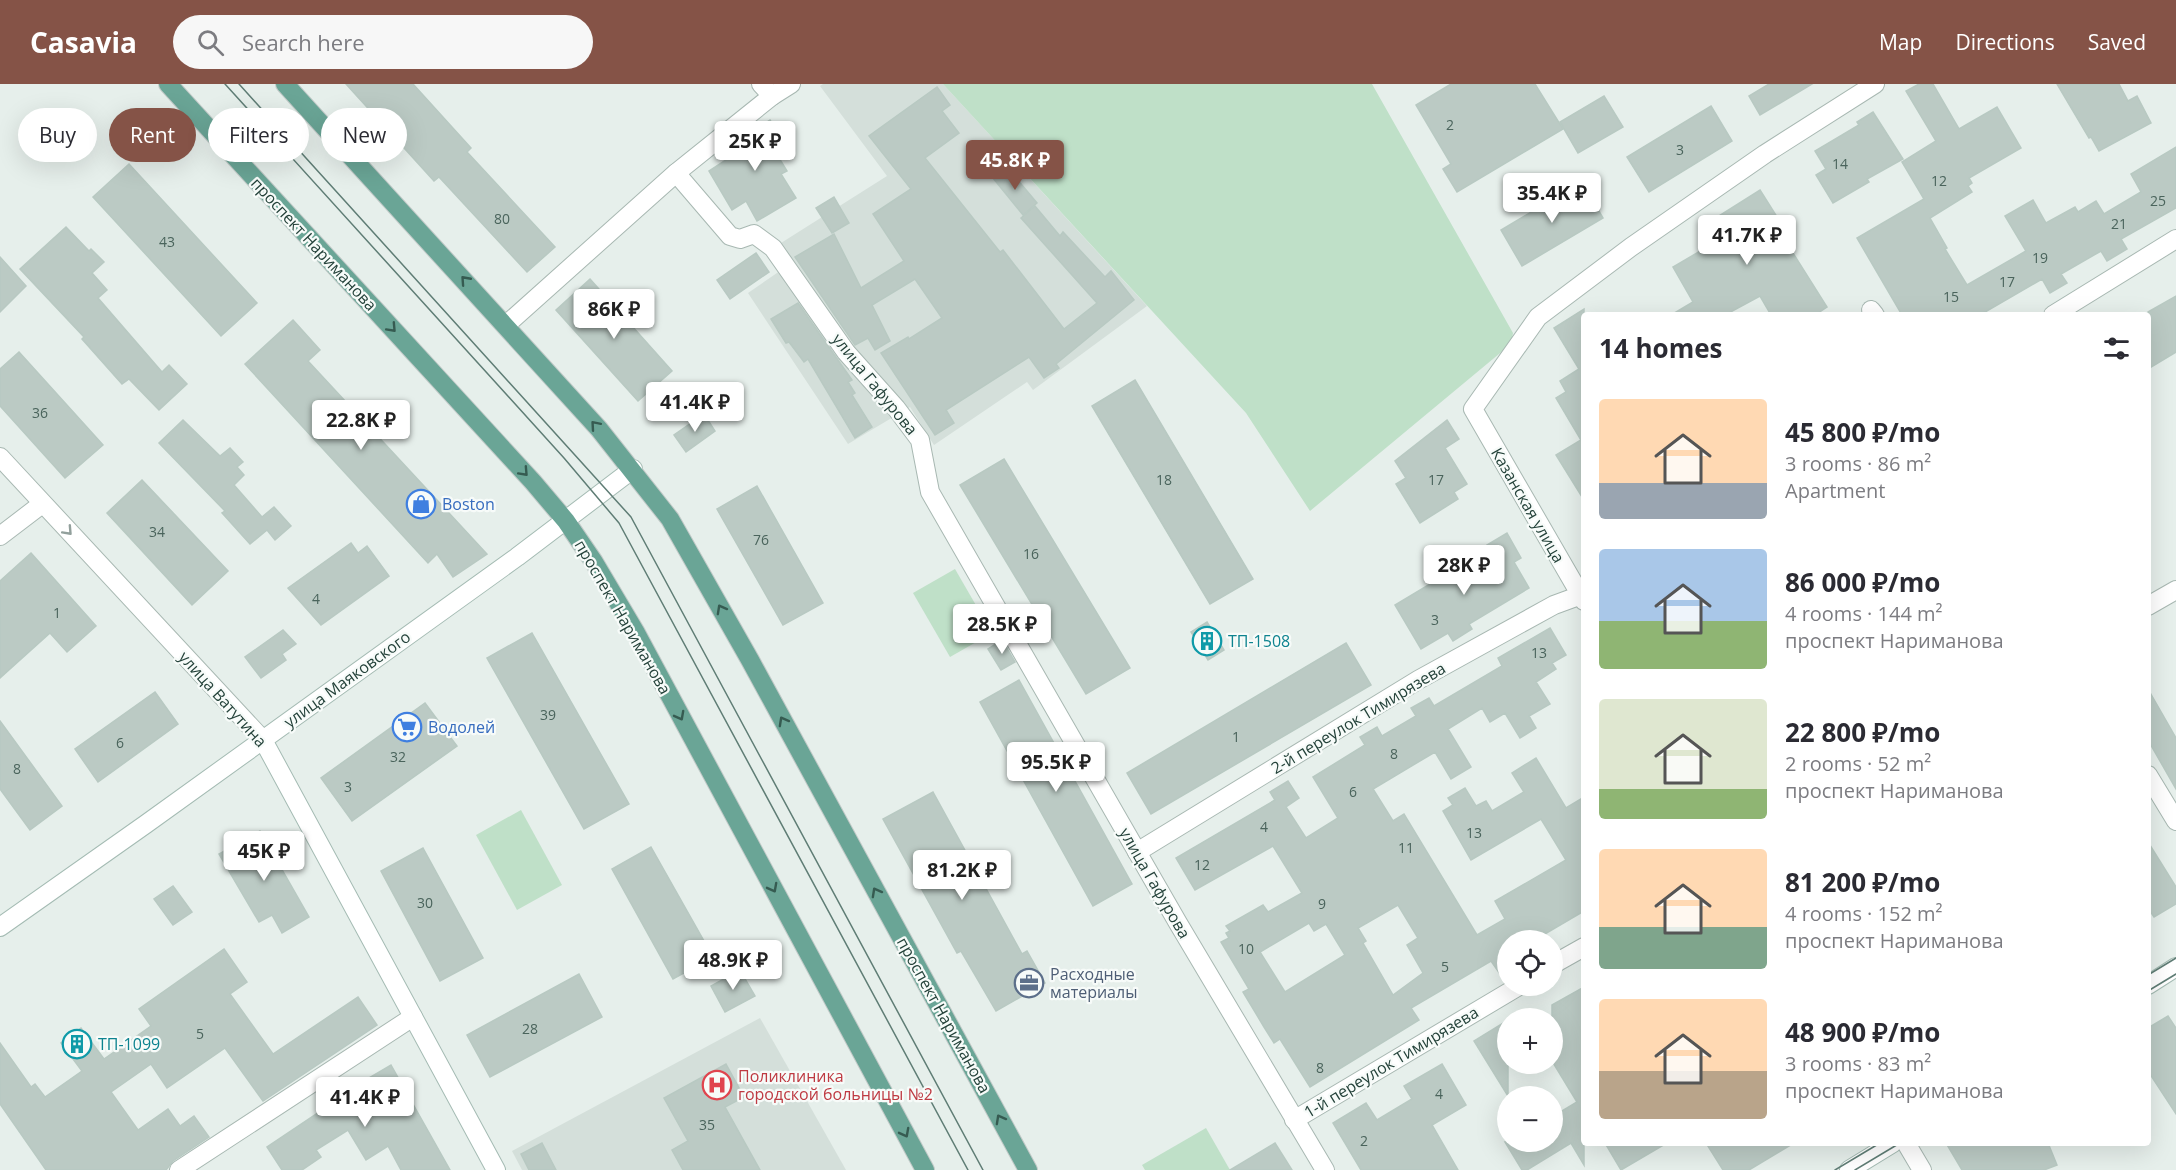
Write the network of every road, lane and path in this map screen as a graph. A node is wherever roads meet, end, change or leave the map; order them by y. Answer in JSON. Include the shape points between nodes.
{"nodes":[{"id":1,"x":168,"y":84,"type":"edge"},
{"id":2,"x":285,"y":84,"type":"edge"},
{"id":3,"x":791,"y":84,"type":"edge"},
{"id":4,"x":1875,"y":84,"type":"edge"},
{"id":5,"x":767,"y":90,"type":"edge"},
{"id":6,"x":676,"y":172,"type":"junction"},
{"id":7,"x":2176,"y":239,"type":"edge"},
{"id":8,"x":2058,"y":312,"type":"edge"},
{"id":9,"x":506,"y":325,"type":"junction"},
{"id":10,"x":0,"y":457,"type":"edge"},
{"id":11,"x":633,"y":469,"type":"junction"},
{"id":12,"x":42,"y":504,"type":"junction"},
{"id":13,"x":566,"y":521,"type":"junction"},
{"id":14,"x":0,"y":536,"type":"edge"},
{"id":15,"x":2176,"y":590,"type":"edge"},
{"id":16,"x":1581,"y":594,"type":"edge"},
{"id":17,"x":1581,"y":598,"type":"edge"},
{"id":18,"x":2151,"y":604,"type":"edge"},
{"id":19,"x":263,"y":740,"type":"junction"},
{"id":20,"x":2151,"y":780,"type":"edge"},
{"id":21,"x":2176,"y":821,"type":"edge"},
{"id":22,"x":1137,"y":852,"type":"junction"},
{"id":23,"x":0,"y":927,"type":"edge"},
{"id":24,"x":1581,"y":948,"type":"edge"},
{"id":25,"x":1563,"y":958,"type":"edge"},
{"id":26,"x":2176,"y":967,"type":"edge"},
{"id":27,"x":2151,"y":983,"type":"edge"},
{"id":28,"x":1502,"y":996,"type":"edge"},
{"id":29,"x":413,"y":1017,"type":"junction"},
{"id":30,"x":1294,"y":1119,"type":"junction"},
{"id":31,"x":1888,"y":1146,"type":"edge"},
{"id":32,"x":1908,"y":1146,"type":"edge"},
{"id":33,"x":179,"y":1170,"type":"edge"},
{"id":34,"x":496,"y":1170,"type":"edge"},
{"id":35,"x":925,"y":1170,"type":"edge"},
{"id":36,"x":1028,"y":1170,"type":"edge"},
{"id":37,"x":1325,"y":1170,"type":"edge"},
{"id":38,"x":1849,"y":1170,"type":"edge"},
{"id":39,"x":1922,"y":1170,"type":"edge"}],
"edges":[{"from":1,"to":13,"type":"main road","name":"проспект Нариманова","one_way":true},
{"from":9,"to":2,"type":"main road","name":"проспект Нариманова","one_way":true},
{"from":3,"to":5,"type":"street"},
{"from":4,"to":16,"type":"street","name":"Казанская улица","via":[[1630,247],[1538,317],[1473,409]]},
{"from":5,"to":6,"type":"street"},
{"from":6,"to":9,"type":"street"},
{"from":6,"to":22,"type":"street","name":"улица Гафурова","via":[[730,236],[740,239],[754,234],[773,248],[846,352],[920,440],[930,492]]},
{"from":7,"to":8,"type":"street"},
{"from":11,"to":9,"type":"main road","name":"проспект Нариманова","one_way":true},
{"from":10,"to":12,"type":"street","name":"улица Ватутина"},
{"from":11,"to":13,"type":"street","name":"улица Маяковского"},
{"from":36,"to":11,"type":"main road","name":"проспект Нариманова","one_way":true,"via":[[699,569],[670,519]]},
{"from":12,"to":14,"type":"street"},
{"from":12,"to":19,"type":"street","name":"улица Ватутина","one_way":true},
{"from":13,"to":19,"type":"street","name":"улица Маяковского"},
{"from":13,"to":35,"type":"main road","name":"проспект Нариманова","one_way":true,"via":[[635,631]]},
{"from":15,"to":18,"type":"street"},
{"from":17,"to":22,"type":"street","name":"2-й переулок Тимирязева","via":[[1554,605],[1418,680]]},
{"from":19,"to":23,"type":"street","name":"улица Маяковского"},
{"from":19,"to":29,"type":"street","name":"улица Ватутина"},
{"from":20,"to":21,"type":"street"},
{"from":22,"to":30,"type":"street","name":"улица Гафурова"},
{"from":24,"to":25,"type":"street"},
{"from":26,"to":27,"type":"street"},
{"from":28,"to":30,"type":"street","name":"1-й переулок Тимирязева"},
{"from":29,"to":33,"type":"street"},
{"from":29,"to":34,"type":"street","name":"улица Ватутина"},
{"from":30,"to":37,"type":"street","name":"улица Гафурова"},
{"from":31,"to":38,"type":"street"},
{"from":32,"to":39,"type":"street"}]}
